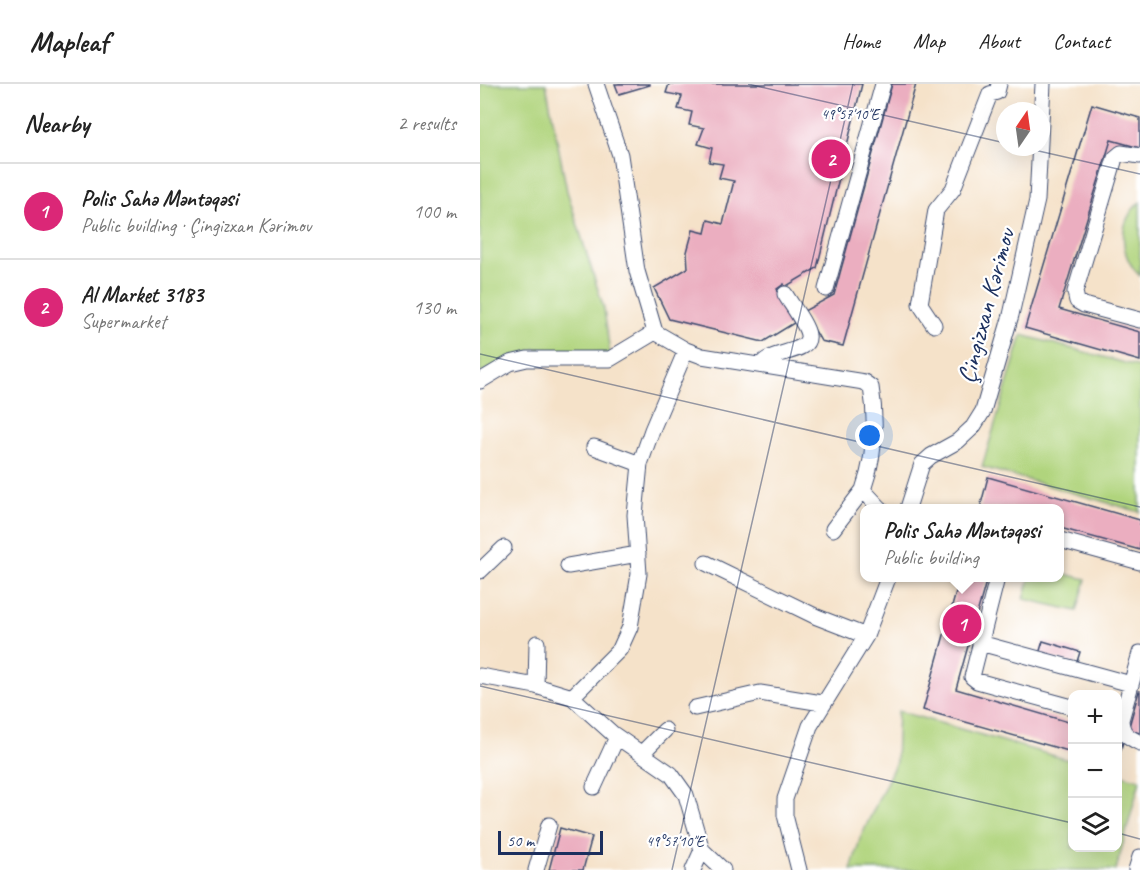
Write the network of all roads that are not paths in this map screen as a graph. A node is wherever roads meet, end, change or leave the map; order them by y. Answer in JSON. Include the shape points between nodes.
{"nodes":[{"id":1,"x":596,"y":84,"type":"edge"},
{"id":2,"x":883,"y":84,"type":"edge"},
{"id":3,"x":999,"y":84,"type":"edge"},
{"id":4,"x":1043,"y":84,"type":"edge"},
{"id":5,"x":1140,"y":156,"type":"edge"},
{"id":6,"x":826,"y":289,"type":"dead end"},
{"id":7,"x":785,"y":294,"type":"dead end"},
{"id":8,"x":1140,"y":320,"type":"edge"},
{"id":9,"x":934,"y":325,"type":"dead end"},
{"id":10,"x":655,"y":332,"type":"junction"},
{"id":11,"x":686,"y":350,"type":"junction"},
{"id":12,"x":761,"y":365,"type":"junction"},
{"id":13,"x":480,"y":381,"type":"edge"},
{"id":14,"x":594,"y":447,"type":"dead end"},
{"id":15,"x":640,"y":464,"type":"junction"},
{"id":16,"x":863,"y":490,"type":"junction"},
{"id":17,"x":876,"y":504,"type":"edge"},
{"id":18,"x":909,"y":504,"type":"edge"},
{"id":19,"x":833,"y":529,"type":"dead end"},
{"id":20,"x":1064,"y":541,"type":"edge"},
{"id":21,"x":504,"y":548,"type":"dead end"},
{"id":22,"x":638,"y":554,"type":"junction"},
{"id":23,"x":1140,"y":561,"type":"edge"},
{"id":24,"x":706,"y":563,"type":"dead end"},
{"id":25,"x":568,"y":566,"type":"dead end"},
{"id":26,"x":480,"y":571,"type":"edge"},
{"id":27,"x":886,"y":582,"type":"edge"},
{"id":28,"x":996,"y":582,"type":"edge"},
{"id":29,"x":866,"y":636,"type":"junction"},
{"id":30,"x":980,"y":643,"type":"junction"},
{"id":31,"x":537,"y":644,"type":"dead end"},
{"id":32,"x":1140,"y":653,"type":"edge"},
{"id":33,"x":480,"y":676,"type":"edge"},
{"id":34,"x":1131,"y":684,"type":"junction"},
{"id":35,"x":536,"y":686,"type":"junction"},
{"id":36,"x":572,"y":697,"type":"junction"},
{"id":37,"x":822,"y":703,"type":"junction"},
{"id":38,"x":1068,"y":706,"type":"edge"},
{"id":39,"x":695,"y":708,"type":"dead end"},
{"id":40,"x":1122,"y":711,"type":"edge"},
{"id":41,"x":665,"y":730,"type":"dead end"},
{"id":42,"x":1122,"y":730,"type":"edge"},
{"id":43,"x":617,"y":737,"type":"junction"},
{"id":44,"x":1140,"y":743,"type":"edge"},
{"id":45,"x":642,"y":753,"type":"junction"},
{"id":46,"x":594,"y":787,"type":"dead end"},
{"id":47,"x":549,"y":825,"type":"dead end"},
{"id":48,"x":702,"y":850,"type":"junction"},
{"id":49,"x":1140,"y":857,"type":"edge"},
{"id":50,"x":536,"y":870,"type":"edge"},
{"id":51,"x":693,"y":870,"type":"edge"},
{"id":52,"x":723,"y":870,"type":"edge"},
{"id":53,"x":799,"y":870,"type":"edge"},
{"id":54,"x":1136,"y":870,"type":"edge"}],
"edges":[{"from":1,"to":10,"type":"street","via":[[620,155],[637,271]]},
{"from":2,"to":6,"type":"street"},
{"from":3,"to":9,"type":"street","via":[[996,92],[990,94],[953,189],[936,210],[920,304]]},
{"from":4,"to":18,"type":"street","name":"Çingizxan Kərimov","via":[[1037,200],[1011,315],[983,411],[957,441],[922,464]]},
{"from":5,"to":8,"type":"street","via":[[1121,153],[1115,159],[1075,292],[1077,301],[1084,305]]},
{"from":7,"to":12,"type":"street","via":[[808,334],[807,342],[802,348],[770,356]]},
{"from":10,"to":11,"type":"street"},
{"from":10,"to":13,"type":"street","via":[[610,358],[527,359],[510,363]]},
{"from":11,"to":12,"type":"street"},
{"from":11,"to":15,"type":"street"},
{"from":12,"to":16,"type":"street","via":[[852,379],[871,387],[876,426]]},
{"from":14,"to":15,"type":"street"},
{"from":15,"to":22,"type":"street","via":[[635,515]]},
{"from":16,"to":17,"type":"street"},
{"from":16,"to":19,"type":"street"},
{"from":20,"to":23,"type":"street"},
{"from":21,"to":26,"type":"street"},
{"from":22,"to":25,"type":"street"},
{"from":22,"to":36,"type":"street","via":[[638,588],[625,640]]},
{"from":24,"to":29,"type":"street","via":[[817,617]]},
{"from":27,"to":29,"type":"street"},
{"from":28,"to":30,"type":"street"},
{"from":29,"to":37,"type":"street"},
{"from":30,"to":34,"type":"street"},
{"from":30,"to":38,"type":"street","via":[[972,677],[977,681]]},
{"from":31,"to":35,"type":"street"},
{"from":32,"to":34,"type":"street"},
{"from":33,"to":35,"type":"street"},
{"from":34,"to":40,"type":"street"},
{"from":35,"to":36,"type":"street"},
{"from":36,"to":43,"type":"street"},
{"from":37,"to":39,"type":"street","via":[[760,693]]},
{"from":37,"to":53,"type":"street","via":[[785,799],[785,815]]},
{"from":41,"to":45,"type":"street"},
{"from":42,"to":44,"type":"street"},
{"from":43,"to":45,"type":"street"},
{"from":43,"to":46,"type":"street"},
{"from":45,"to":48,"type":"street","via":[[680,784]]},
{"from":47,"to":50,"type":"street"},
{"from":48,"to":51,"type":"street"},
{"from":48,"to":52,"type":"street"},
{"from":49,"to":54,"type":"street"}]}
